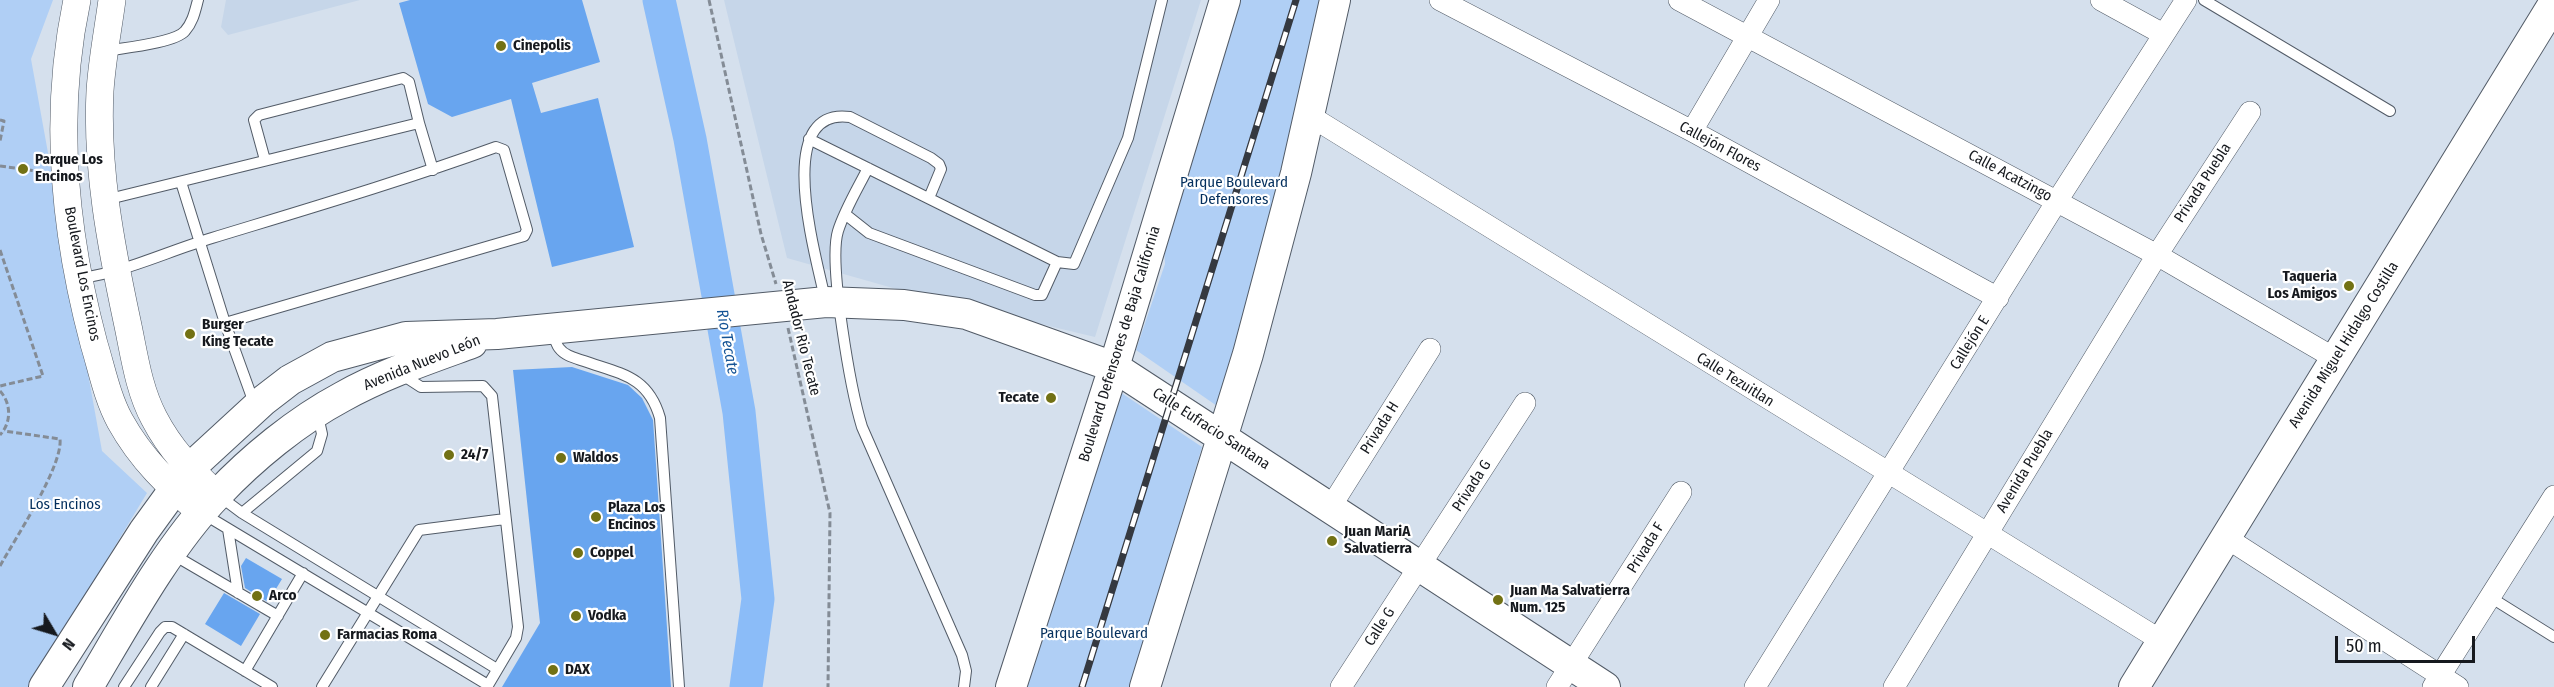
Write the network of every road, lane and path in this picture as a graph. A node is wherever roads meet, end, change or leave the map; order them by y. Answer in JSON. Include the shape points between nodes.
{"nodes":[{"id":1,"x":77,"y":0,"type":"edge"},
{"id":2,"x":112,"y":0,"type":"edge"},
{"id":3,"x":198,"y":0,"type":"edge"},
{"id":4,"x":710,"y":0,"type":"edge"},
{"id":5,"x":1162,"y":0,"type":"edge"},
{"id":6,"x":1226,"y":0,"type":"edge"},
{"id":7,"x":1335,"y":0,"type":"edge"},
{"id":8,"x":1440,"y":0,"type":"edge"},
{"id":9,"x":1679,"y":0,"type":"edge"},
{"id":10,"x":1769,"y":0,"type":"edge"},
{"id":11,"x":2101,"y":0,"type":"edge"},
{"id":12,"x":2186,"y":0,"type":"edge"},
{"id":13,"x":2204,"y":0,"type":"edge"},
{"id":14,"x":2554,"y":3,"type":"edge"},
{"id":15,"x":2163,"y":34,"type":"junction"},
{"id":16,"x":1748,"y":35,"type":"junction"},
{"id":17,"x":105,"y":51,"type":"junction"},
{"id":18,"x":2390,"y":111,"type":"dead end"},
{"id":19,"x":2250,"y":112,"type":"dead end"},
{"id":20,"x":1310,"y":116,"type":"junction"},
{"id":21,"x":0,"y":120,"type":"edge"},
{"id":22,"x":419,"y":123,"type":"junction"},
{"id":23,"x":1692,"y":131,"type":"junction"},
{"id":24,"x":809,"y":139,"type":"junction"},
{"id":25,"x":0,"y":141,"type":"edge"},
{"id":26,"x":264,"y":160,"type":"junction"},
{"id":27,"x":0,"y":166,"type":"edge"},
{"id":28,"x":868,"y":168,"type":"junction"},
{"id":29,"x":433,"y":170,"type":"junction"},
{"id":30,"x":64,"y":175,"type":"junction"},
{"id":31,"x":181,"y":182,"type":"junction"},
{"id":32,"x":929,"y":198,"type":"junction"},
{"id":33,"x":105,"y":200,"type":"junction"},
{"id":34,"x":2057,"y":201,"type":"junction"},
{"id":35,"x":845,"y":214,"type":"junction"},
{"id":36,"x":200,"y":242,"type":"junction"},
{"id":37,"x":0,"y":250,"type":"edge"},
{"id":38,"x":2157,"y":255,"type":"junction"},
{"id":39,"x":1057,"y":262,"type":"junction"},
{"id":40,"x":116,"y":271,"type":"junction"},
{"id":41,"x":81,"y":278,"type":"junction"},
{"id":42,"x":1998,"y":297,"type":"junction"},
{"id":43,"x":833,"y":302,"type":"junction"},
{"id":44,"x":776,"y":307,"type":"junction"},
{"id":45,"x":655,"y":318,"type":"joint"},
{"id":46,"x":225,"y":323,"type":"junction"},
{"id":47,"x":551,"y":328,"type":"junction"},
{"id":48,"x":1430,"y":349,"type":"dead end"},
{"id":49,"x":390,"y":356,"type":"junction"},
{"id":50,"x":2336,"y":359,"type":"junction"},
{"id":51,"x":1114,"y":367,"type":"junction"},
{"id":52,"x":0,"y":386,"type":"edge"},
{"id":53,"x":0,"y":391,"type":"edge"},
{"id":54,"x":1525,"y":403,"type":"dead end"},
{"id":55,"x":255,"y":406,"type":"junction"},
{"id":56,"x":317,"y":412,"type":"junction"},
{"id":57,"x":4,"y":431,"type":"junction"},
{"id":58,"x":0,"y":435,"type":"edge"},
{"id":59,"x":1224,"y":437,"type":"junction"},
{"id":60,"x":1888,"y":475,"type":"junction"},
{"id":61,"x":181,"y":479,"type":"junction"},
{"id":62,"x":1681,"y":492,"type":"dead end"},
{"id":63,"x":2554,"y":496,"type":"edge"},
{"id":64,"x":210,"y":504,"type":"junction"},
{"id":65,"x":1330,"y":508,"type":"junction"},
{"id":66,"x":242,"y":513,"type":"junction"},
{"id":67,"x":505,"y":519,"type":"junction"},
{"id":68,"x":228,"y":529,"type":"junction"},
{"id":69,"x":1988,"y":532,"type":"junction"},
{"id":70,"x":2225,"y":537,"type":"junction"},
{"id":71,"x":172,"y":554,"type":"junction"},
{"id":72,"x":0,"y":566,"type":"edge"},
{"id":73,"x":1418,"y":568,"type":"junction"},
{"id":74,"x":303,"y":573,"type":"junction"},
{"id":75,"x":238,"y":593,"type":"junction"},
{"id":76,"x":378,"y":597,"type":"junction"},
{"id":77,"x":2490,"y":597,"type":"junction"},
{"id":78,"x":368,"y":612,"type":"junction"},
{"id":79,"x":278,"y":616,"type":"junction"},
{"id":80,"x":184,"y":634,"type":"junction"},
{"id":81,"x":2554,"y":637,"type":"edge"},
{"id":82,"x":2162,"y":641,"type":"junction"},
{"id":83,"x":498,"y":669,"type":"junction"},
{"id":84,"x":245,"y":671,"type":"junction"},
{"id":85,"x":1564,"y":676,"type":"edge"},
{"id":86,"x":2444,"y":683,"type":"edge"},
{"id":87,"x":487,"y":686,"type":"edge"},
{"id":88,"x":44,"y":687,"type":"edge"},
{"id":89,"x":88,"y":687,"type":"edge"},
{"id":90,"x":124,"y":687,"type":"edge"},
{"id":91,"x":151,"y":687,"type":"edge"},
{"id":92,"x":272,"y":687,"type":"edge"},
{"id":93,"x":322,"y":687,"type":"edge"},
{"id":94,"x":679,"y":687,"type":"edge"},
{"id":95,"x":828,"y":687,"type":"edge"},
{"id":96,"x":964,"y":687,"type":"edge"},
{"id":97,"x":1011,"y":687,"type":"edge"},
{"id":98,"x":1145,"y":687,"type":"edge"},
{"id":99,"x":1341,"y":687,"type":"edge"},
{"id":100,"x":1605,"y":687,"type":"edge"},
{"id":101,"x":1755,"y":687,"type":"edge"},
{"id":102,"x":1894,"y":687,"type":"edge"},
{"id":103,"x":2133,"y":687,"type":"edge"}],
"edges":[{"from":1,"to":30,"type":"street","name":"Boulevard Los Encinos","via":[[65,77]]},
{"from":2,"to":17,"type":"street","name":"Boulevard Los Encinos"},
{"from":3,"to":17,"type":"lane","via":[[184,33]]},
{"from":4,"to":44,"type":"path","name":"Andador Rio Tecate"},
{"from":5,"to":39,"type":"lane","via":[[1128,138],[1078,260],[1068,265]]},
{"from":6,"to":51,"type":"main road","name":"Boulevard Defensores de Baja California"},
{"from":7,"to":20,"type":"main road"},
{"from":8,"to":23,"type":"street","name":"Callejón Flores"},
{"from":9,"to":16,"type":"street","name":"Calle Acatzingo"},
{"from":10,"to":16,"type":"street"},
{"from":11,"to":15,"type":"street"},
{"from":12,"to":15,"type":"street","name":"Callejón E"},
{"from":13,"to":18,"type":"lane"},
{"from":14,"to":50,"type":"main road","name":"Avenida Miguel Hidalgo Costilla"},
{"from":15,"to":34,"type":"street","name":"Callejón E"},
{"from":16,"to":23,"type":"street"},
{"from":16,"to":34,"type":"street","name":"Calle Acatzingo"},
{"from":17,"to":33,"type":"street","name":"Boulevard Los Encinos","via":[[100,138]]},
{"from":19,"to":38,"type":"street","name":"Privada Puebla"},
{"from":20,"to":59,"type":"main road"},
{"from":20,"to":60,"type":"street","name":"Calle Tezuitlan"},
{"from":21,"to":25,"type":"path","via":[[4,121]]},
{"from":22,"to":26,"type":"lane"},
{"from":22,"to":26,"type":"lane","via":[[409,82],[403,78],[259,115],[254,120]]},
{"from":22,"to":29,"type":"lane"},
{"from":23,"to":42,"type":"street","name":"Callejón Flores"},
{"from":24,"to":28,"type":"lane"},
{"from":24,"to":32,"type":"lane","via":[[826,119],[850,117],[939,164],[939,175]]},
{"from":24,"to":43,"type":"lane","via":[[803,189]]},
{"from":26,"to":31,"type":"lane"},
{"from":27,"to":30,"type":"path"},
{"from":28,"to":32,"type":"lane"},
{"from":28,"to":35,"type":"lane"},
{"from":29,"to":36,"type":"lane"},
{"from":29,"to":46,"type":"lane","via":[[501,148],[527,233]]},
{"from":30,"to":41,"type":"street","name":"Boulevard Los Encinos"},
{"from":31,"to":33,"type":"lane"},
{"from":31,"to":36,"type":"lane"},
{"from":32,"to":39,"type":"lane"},
{"from":33,"to":40,"type":"street","name":"Boulevard Los Encinos"},
{"from":34,"to":38,"type":"street","name":"Calle Acatzingo"},
{"from":34,"to":42,"type":"street","name":"Callejón E"},
{"from":35,"to":39,"type":"lane","via":[[869,232],[1035,295],[1046,290]]},
{"from":35,"to":43,"type":"lane","via":[[838,232]]},
{"from":36,"to":40,"type":"lane"},
{"from":36,"to":46,"type":"lane"},
{"from":37,"to":52,"type":"path","via":[[43,376]]},
{"from":38,"to":50,"type":"street","name":"Calle Acatzingo"},
{"from":38,"to":69,"type":"street","name":"Avenida Puebla"},
{"from":40,"to":41,"type":"lane"},
{"from":40,"to":61,"type":"street","name":"Boulevard Los Encinos","via":[[141,388],[170,445]]},
{"from":41,"to":61,"type":"street","name":"Boulevard Los Encinos","via":[[93,337],[119,419],[148,463]]},
{"from":42,"to":60,"type":"street","name":"Callejón E"},
{"from":43,"to":44,"type":"main road","name":"Calle Eufracio Santana"},
{"from":43,"to":51,"type":"main road","name":"Calle Eufracio Santana","via":[[904,304],[966,314]]},
{"from":43,"to":96,"type":"lane","via":[[862,427],[962,655]]},
{"from":44,"to":45,"type":"main road","name":"Calle Eufracio Santana"},
{"from":44,"to":95,"type":"path","name":"Andador Rio Tecate","via":[[830,513]]},
{"from":45,"to":47,"type":"main road","name":"Avenida Nuevo León"},
{"from":46,"to":55,"type":"lane"},
{"from":47,"to":49,"type":"main road","name":"Avenida Nuevo León","via":[[497,334]]},
{"from":47,"to":94,"type":"lane","via":[[559,348],[568,356],[637,380],[655,401],[660,418]]},
{"from":48,"to":65,"type":"street","name":"Privada H"},
{"from":49,"to":55,"type":"main road","name":"Avenida Nuevo León","via":[[332,357],[290,380]]},
{"from":49,"to":56,"type":"main road","name":"Avenida Nuevo León","via":[[342,397]]},
{"from":49,"to":67,"type":"lane","via":[[422,387],[483,386],[490,391]]},
{"from":50,"to":70,"type":"main road","name":"Avenida Miguel Hidalgo Costilla"},
{"from":51,"to":59,"type":"main road","name":"Calle Eufracio Santana"},
{"from":51,"to":97,"type":"main road","name":"Boulevard Defensores de Baja California"},
{"from":53,"to":57,"type":"path","via":[[10,413]]},
{"from":54,"to":73,"type":"street","name":"Privada G"},
{"from":55,"to":61,"type":"main road","name":"Avenida Nuevo León"},
{"from":56,"to":64,"type":"main road","name":"Avenida Nuevo León"},
{"from":56,"to":66,"type":"lane","via":[[322,434],[317,451]]},
{"from":57,"to":58,"type":"path"},
{"from":57,"to":72,"type":"path","via":[[60,439],[61,448]]},
{"from":59,"to":65,"type":"main road","name":"Calle Eufracio Santana"},
{"from":59,"to":98,"type":"main road"},
{"from":60,"to":69,"type":"street","name":"Calle Tezuitlan"},
{"from":60,"to":101,"type":"street","name":"Callejón E"},
{"from":61,"to":64,"type":"street","name":"Boulevard Los Encinos"},
{"from":61,"to":88,"type":"main road","name":"Avenida Nuevo León"},
{"from":62,"to":85,"type":"street","name":"Privada F"},
{"from":63,"to":77,"type":"street"},
{"from":64,"to":66,"type":"lane"},
{"from":64,"to":68,"type":"lane"},
{"from":64,"to":71,"type":"main road","name":"Avenida Nuevo León"},
{"from":65,"to":73,"type":"main road","name":"Calle Eufracio Santana"},
{"from":66,"to":76,"type":"lane"},
{"from":67,"to":76,"type":"lane","via":[[419,530]]},
{"from":67,"to":83,"type":"lane","via":[[518,627]]},
{"from":68,"to":74,"type":"lane"},
{"from":68,"to":75,"type":"lane"},
{"from":69,"to":82,"type":"street","name":"Calle Tezuitlan"},
{"from":69,"to":102,"type":"street","name":"Avenida Puebla"},
{"from":70,"to":82,"type":"main road","name":"Avenida Miguel Hidalgo Costilla"},
{"from":70,"to":86,"type":"street"},
{"from":71,"to":75,"type":"lane"},
{"from":71,"to":89,"type":"main road","name":"Avenida Nuevo León"},
{"from":73,"to":85,"type":"main road","name":"Calle Eufracio Santana"},
{"from":73,"to":99,"type":"street","name":"Calle G"},
{"from":74,"to":78,"type":"lane"},
{"from":74,"to":79,"type":"lane"},
{"from":75,"to":79,"type":"lane"},
{"from":76,"to":78,"type":"lane"},
{"from":76,"to":83,"type":"lane"},
{"from":77,"to":81,"type":"lane"},
{"from":77,"to":86,"type":"street"},
{"from":78,"to":87,"type":"lane"},
{"from":78,"to":93,"type":"lane"},
{"from":79,"to":84,"type":"lane"},
{"from":80,"to":84,"type":"lane"},
{"from":80,"to":90,"type":"lane","via":[[165,627]]},
{"from":80,"to":91,"type":"lane"},
{"from":82,"to":103,"type":"main road","name":"Avenida Miguel Hidalgo Costilla"},
{"from":83,"to":87,"type":"lane"},
{"from":84,"to":92,"type":"lane"},
{"from":85,"to":100,"type":"main road","name":"Calle Eufracio Santana"}]}
